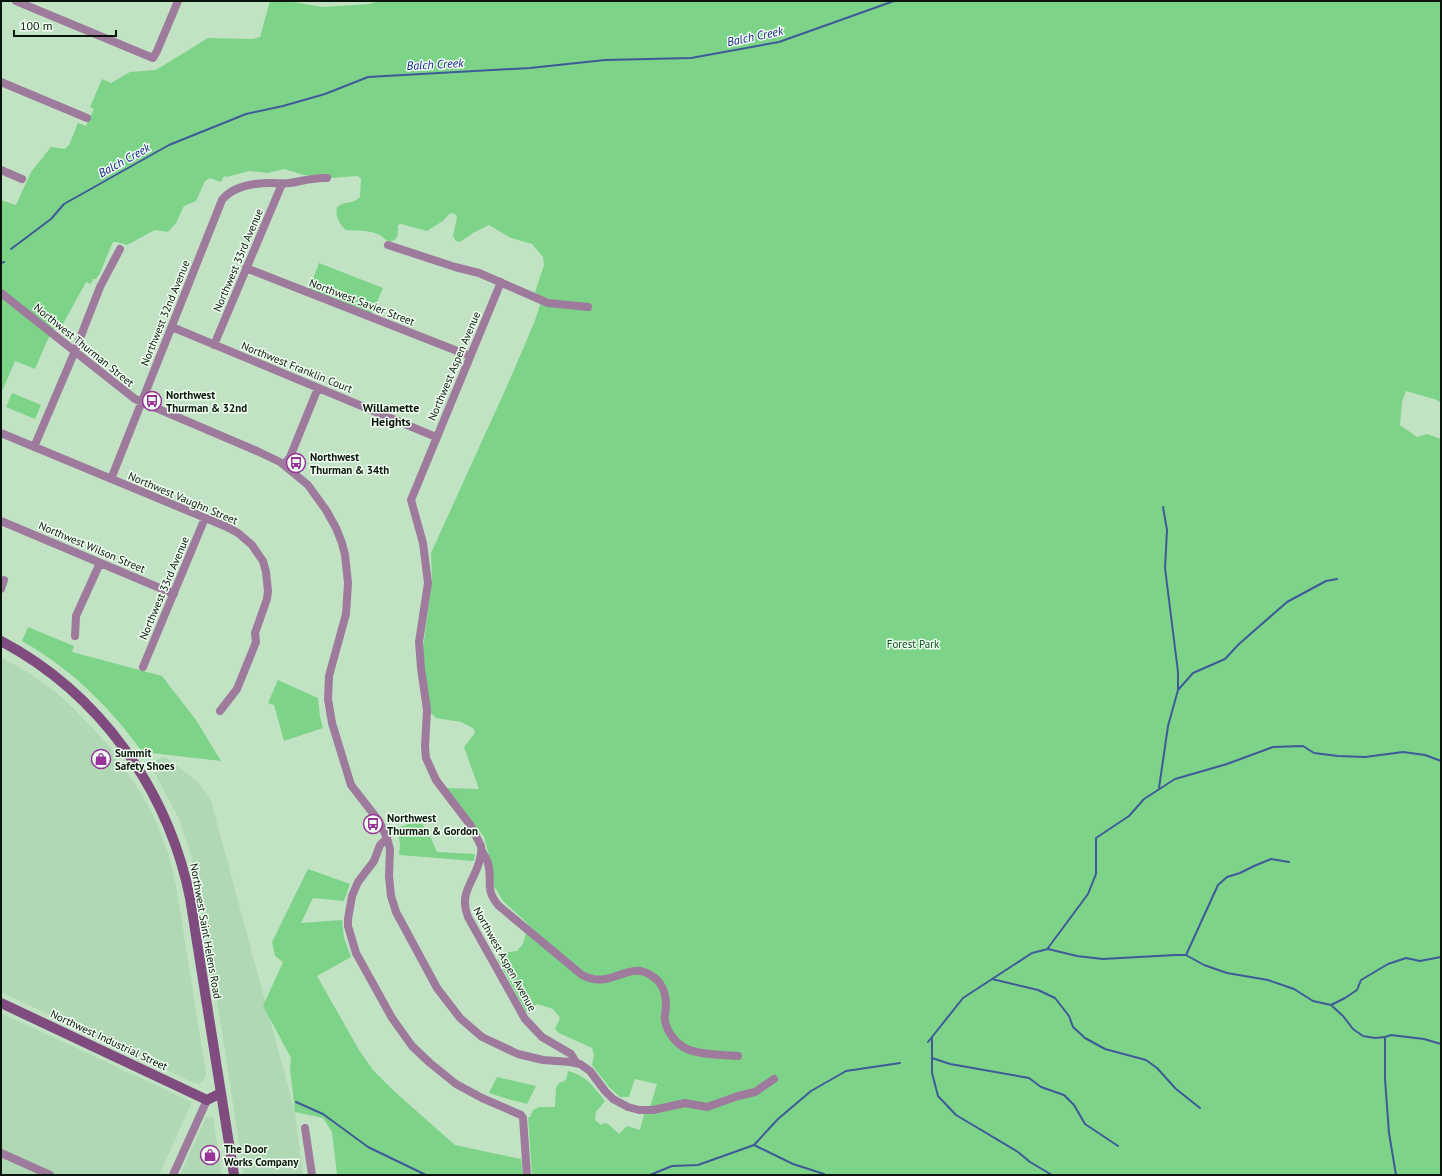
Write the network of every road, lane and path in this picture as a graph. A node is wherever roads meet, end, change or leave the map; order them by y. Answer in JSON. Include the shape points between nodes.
{"nodes":[{"id":1,"x":16,"y":1,"type":"edge"},
{"id":2,"x":178,"y":1,"type":"edge"},
{"id":3,"x":1,"y":82,"type":"edge"},
{"id":4,"x":87,"y":118,"type":"dead end"},
{"id":5,"x":1,"y":170,"type":"edge"},
{"id":6,"x":327,"y":178,"type":"dead end"},
{"id":7,"x":22,"y":179,"type":"dead end"},
{"id":8,"x":282,"y":184,"type":"junction"},
{"id":9,"x":388,"y":245,"type":"dead end"},
{"id":10,"x":120,"y":249,"type":"dead end"},
{"id":11,"x":246,"y":268,"type":"junction"},
{"id":12,"x":501,"y":282,"type":"junction"},
{"id":13,"x":1,"y":293,"type":"edge"},
{"id":14,"x":588,"y":307,"type":"dead end"},
{"id":15,"x":172,"y":327,"type":"junction"},
{"id":16,"x":214,"y":345,"type":"junction"},
{"id":17,"x":75,"y":351,"type":"junction"},
{"id":18,"x":470,"y":356,"type":"junction"},
{"id":19,"x":318,"y":388,"type":"junction"},
{"id":20,"x":141,"y":402,"type":"junction"},
{"id":21,"x":1,"y":433,"type":"edge"},
{"id":22,"x":436,"y":437,"type":"junction"},
{"id":23,"x":34,"y":447,"type":"junction"},
{"id":24,"x":284,"y":465,"type":"junction"},
{"id":25,"x":111,"y":479,"type":"junction"},
{"id":26,"x":205,"y":518,"type":"junction"},
{"id":27,"x":1,"y":521,"type":"edge"},
{"id":28,"x":100,"y":563,"type":"junction"},
{"id":29,"x":4,"y":580,"type":"dead end"},
{"id":30,"x":1,"y":589,"type":"edge"},
{"id":31,"x":174,"y":594,"type":"junction"},
{"id":32,"x":74,"y":636,"type":"dead end"},
{"id":33,"x":1,"y":641,"type":"edge"},
{"id":34,"x":143,"y":667,"type":"dead end"},
{"id":35,"x":220,"y":711,"type":"dead end"},
{"id":36,"x":387,"y":838,"type":"junction"},
{"id":37,"x":482,"y":851,"type":"junction"},
{"id":38,"x":1,"y":1003,"type":"edge"},
{"id":39,"x":738,"y":1056,"type":"dead end"},
{"id":40,"x":576,"y":1062,"type":"junction"},
{"id":41,"x":774,"y":1079,"type":"dead end"},
{"id":42,"x":221,"y":1093,"type":"junction"},
{"id":43,"x":207,"y":1100,"type":"junction"},
{"id":44,"x":305,"y":1128,"type":"dead end"},
{"id":45,"x":1,"y":1153,"type":"edge"},
{"id":46,"x":50,"y":1175,"type":"edge"},
{"id":47,"x":173,"y":1175,"type":"edge"},
{"id":48,"x":234,"y":1175,"type":"edge"},
{"id":49,"x":312,"y":1175,"type":"edge"},
{"id":50,"x":527,"y":1175,"type":"edge"}],
"edges":[{"from":1,"to":2,"type":"street","via":[[152,58]]},
{"from":3,"to":4,"type":"street"},
{"from":5,"to":7,"type":"street"},
{"from":6,"to":8,"type":"street"},
{"from":8,"to":11,"type":"street","name":"Northwest 33rd Avenue"},
{"from":8,"to":15,"type":"street","name":"Northwest 32nd Avenue","via":[[264,183],[242,187],[222,200]]},
{"from":9,"to":12,"type":"street"},
{"from":10,"to":17,"type":"street","via":[[106,273]]},
{"from":11,"to":16,"type":"street","name":"Northwest 33rd Avenue"},
{"from":11,"to":18,"type":"street","name":"Northwest Savier Street"},
{"from":12,"to":14,"type":"street","via":[[548,303]]},
{"from":12,"to":18,"type":"street","name":"Northwest Aspen Avenue"},
{"from":13,"to":17,"type":"street","name":"Northwest Thurman Street"},
{"from":15,"to":16,"type":"street","name":"Northwest Franklin Court"},
{"from":15,"to":20,"type":"street","name":"Northwest 32nd Avenue"},
{"from":16,"to":19,"type":"street","name":"Northwest Franklin Court"},
{"from":17,"to":20,"type":"street","name":"Northwest Thurman Street"},
{"from":17,"to":23,"type":"street"},
{"from":18,"to":22,"type":"street","name":"Northwest Aspen Avenue"},
{"from":19,"to":22,"type":"street","name":"Northwest Franklin Court"},
{"from":19,"to":24,"type":"street","via":[[290,457]]},
{"from":20,"to":24,"type":"street","name":"Northwest Thurman Street","via":[[262,453]]},
{"from":20,"to":25,"type":"street","name":"Northwest 32nd Avenue"},
{"from":21,"to":23,"type":"street","name":"Northwest Vaughn Street"},
{"from":22,"to":37,"type":"street","name":"Northwest Aspen Avenue","via":[[411,500],[423,543],[428,583],[419,642],[427,710],[426,758],[436,780],[475,832]]},
{"from":23,"to":25,"type":"street","name":"Northwest Vaughn Street"},
{"from":24,"to":36,"type":"street","name":"Northwest Thurman Street","via":[[304,482],[320,501],[342,543],[348,597],[329,676],[329,711],[351,785],[379,821]]},
{"from":25,"to":26,"type":"street","name":"Northwest Vaughn Street"},
{"from":26,"to":31,"type":"street","name":"Northwest 33rd Avenue"},
{"from":26,"to":35,"type":"street","name":"Northwest Vaughn Street","via":[[238,533],[252,545],[263,561],[267,581],[268,599],[256,630],[256,642],[236,689]]},
{"from":27,"to":28,"type":"street","name":"Northwest Wilson Street"},
{"from":28,"to":31,"type":"street","name":"Northwest Wilson Street"},
{"from":28,"to":32,"type":"street","via":[[76,616]]},
{"from":29,"to":30,"type":"street"},
{"from":31,"to":34,"type":"street","name":"Northwest 33rd Avenue"},
{"from":33,"to":42,"type":"main road","name":"Northwest Saint Helens Road","via":[[48,671],[83,701],[134,761],[160,807],[186,875]]},
{"from":36,"to":40,"type":"street","name":"Northwest Thurman Street","via":[[390,850],[391,896],[396,912],[437,988],[453,1010],[474,1031],[509,1051],[534,1059]]},
{"from":36,"to":50,"type":"street","via":[[380,845],[374,861],[358,882],[352,896],[348,926],[356,953],[392,1018],[412,1046],[456,1084],[521,1115]]},
{"from":37,"to":39,"type":"street","via":[[488,863],[489,887],[494,901],[582,975],[589,979],[603,980],[635,971],[653,976],[664,991],[665,1021],[670,1035],[676,1042],[686,1049]]},
{"from":37,"to":40,"type":"street","name":"Northwest Aspen Avenue","via":[[466,891],[465,911],[525,1019],[542,1037],[571,1054]]},
{"from":38,"to":43,"type":"main road","name":"Northwest Industrial Street"},
{"from":40,"to":41,"type":"street","via":[[590,1071],[613,1099],[639,1110],[653,1110],[685,1103],[707,1107],[755,1092]]},
{"from":42,"to":43,"type":"main road"},
{"from":42,"to":48,"type":"main road","name":"Northwest Saint Helens Road"},
{"from":43,"to":47,"type":"street"},
{"from":44,"to":49,"type":"street"},
{"from":45,"to":46,"type":"street"}]}
